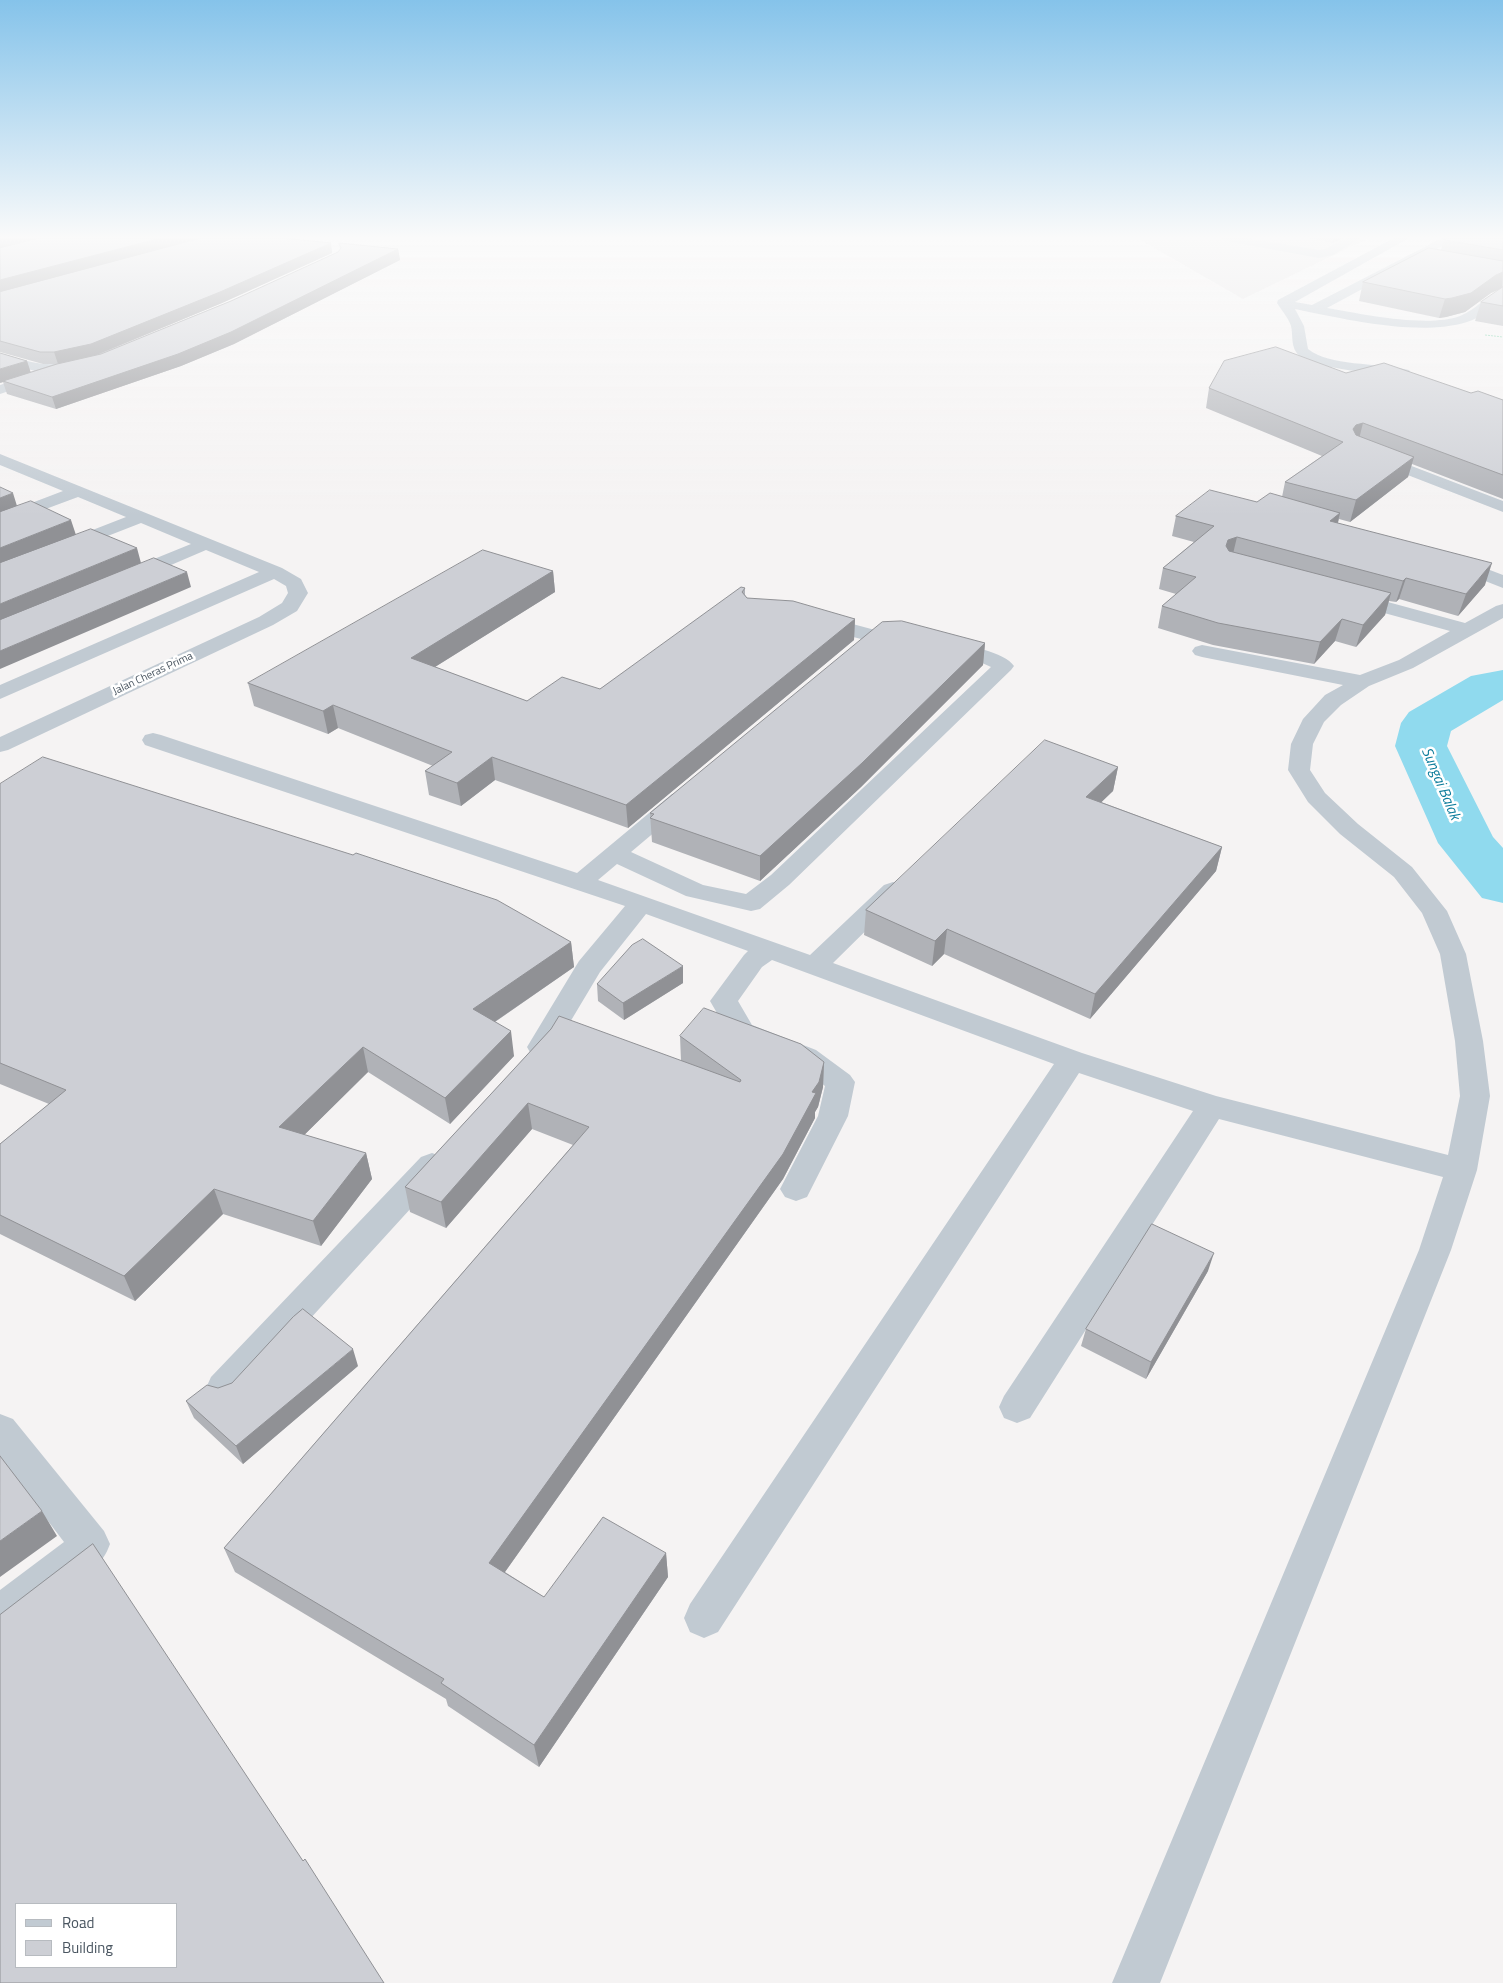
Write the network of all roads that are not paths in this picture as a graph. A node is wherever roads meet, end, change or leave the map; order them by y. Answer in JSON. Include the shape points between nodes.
{"nodes":[{"id":1,"x":1299,"y":331,"type":"edge"},
{"id":2,"x":0,"y":357,"type":"edge"},
{"id":3,"x":92,"y":363,"type":"edge"},
{"id":4,"x":28,"y":366,"type":"junction"},
{"id":5,"x":58,"y":370,"type":"junction"},
{"id":6,"x":0,"y":374,"type":"edge"},
{"id":7,"x":1420,"y":380,"type":"edge"},
{"id":8,"x":0,"y":390,"type":"edge"},
{"id":9,"x":1357,"y":450,"type":"edge"},
{"id":10,"x":0,"y":459,"type":"edge"},
{"id":11,"x":18,"y":466,"type":"junction"},
{"id":12,"x":0,"y":473,"type":"edge"},
{"id":13,"x":78,"y":491,"type":"junction"},
{"id":14,"x":1503,"y":507,"type":"edge"},
{"id":15,"x":141,"y":517,"type":"junction"},
{"id":16,"x":0,"y":520,"type":"edge"},
{"id":17,"x":206,"y":544,"type":"junction"},
{"id":18,"x":1435,"y":557,"type":"edge"},
{"id":19,"x":0,"y":572,"type":"edge"},
{"id":20,"x":275,"y":572,"type":"junction"},
{"id":21,"x":116,"y":581,"type":"edge"},
{"id":22,"x":1503,"y":582,"type":"edge"},
{"id":23,"x":1335,"y":594,"type":"edge"},
{"id":24,"x":1503,"y":610,"type":"edge"},
{"id":25,"x":805,"y":618,"type":"edge"},
{"id":26,"x":1467,"y":630,"type":"junction"},
{"id":27,"x":875,"y":636,"type":"junction"},
{"id":28,"x":1202,"y":651,"type":"dead end"},
{"id":29,"x":852,"y":655,"type":"edge"},
{"id":30,"x":1362,"y":682,"type":"junction"},
{"id":31,"x":0,"y":693,"type":"edge"},
{"id":32,"x":152,"y":740,"type":"dead end"},
{"id":33,"x":0,"y":745,"type":"edge"},
{"id":34,"x":699,"y":783,"type":"edge"},
{"id":35,"x":615,"y":854,"type":"junction"},
{"id":36,"x":906,"y":877,"type":"edge"},
{"id":37,"x":580,"y":883,"type":"junction"},
{"id":38,"x":641,"y":903,"type":"junction"},
{"id":39,"x":768,"y":950,"type":"junction"},
{"id":40,"x":814,"y":966,"type":"junction"},
{"id":41,"x":1072,"y":1060,"type":"junction"},
{"id":42,"x":522,"y":1068,"type":"edge"},
{"id":43,"x":1212,"y":1106,"type":"junction"},
{"id":44,"x":448,"y":1148,"type":"edge"},
{"id":45,"x":1462,"y":1170,"type":"junction"},
{"id":46,"x":796,"y":1189,"type":"dead end"},
{"id":47,"x":224,"y":1388,"type":"edge"},
{"id":48,"x":1017,"y":1407,"type":"dead end"},
{"id":49,"x":0,"y":1430,"type":"edge"},
{"id":50,"x":0,"y":1614,"type":"edge"},
{"id":51,"x":704,"y":1618,"type":"dead end"},
{"id":52,"x":1136,"y":1983,"type":"edge"}],
"edges":[{"from":1,"to":7,"type":"street","via":[[1304,354],[1327,362],[1394,370]]},
{"from":2,"to":4,"type":"street"},
{"from":3,"to":5,"type":"street"},
{"from":4,"to":5,"type":"street"},
{"from":4,"to":6,"type":"street"},
{"from":5,"to":8,"type":"street"},
{"from":9,"to":14,"type":"street"},
{"from":10,"to":11,"type":"street"},
{"from":11,"to":12,"type":"street"},
{"from":11,"to":13,"type":"street"},
{"from":13,"to":15,"type":"street"},
{"from":13,"to":16,"type":"street"},
{"from":15,"to":17,"type":"street"},
{"from":15,"to":19,"type":"street"},
{"from":17,"to":20,"type":"street"},
{"from":17,"to":21,"type":"street"},
{"from":18,"to":22,"type":"street"},
{"from":20,"to":31,"type":"street"},
{"from":20,"to":33,"type":"street","name":"Jalan Cheras Prima","via":[[294,583],[298,593],[290,608]]},
{"from":23,"to":26,"type":"street"},
{"from":24,"to":26,"type":"street"},
{"from":25,"to":27,"type":"street"},
{"from":26,"to":30,"type":"street","via":[[1406,664]]},
{"from":27,"to":29,"type":"street"},
{"from":27,"to":35,"type":"street","via":[[902,635],[987,658],[1004,666],[780,880],[751,903],[694,891]]},
{"from":28,"to":30,"type":"street"},
{"from":30,"to":45,"type":"street","via":[[1333,700],[1314,719],[1302,744],[1299,770],[1316,797],[1349,829],[1403,872],[1434,911],[1453,954],[1469,1041],[1474,1096]]},
{"from":32,"to":37,"type":"street"},
{"from":34,"to":35,"type":"street"},
{"from":35,"to":37,"type":"street"},
{"from":36,"to":40,"type":"street"},
{"from":37,"to":38,"type":"street"},
{"from":38,"to":39,"type":"street"},
{"from":38,"to":42,"type":"street","via":[[589,967],[543,1046]]},
{"from":39,"to":40,"type":"street"},
{"from":39,"to":46,"type":"street","via":[[753,961],[724,1001],[742,1032],[806,1057],[840,1082],[833,1116]]},
{"from":40,"to":41,"type":"street"},
{"from":41,"to":43,"type":"street"},
{"from":41,"to":51,"type":"street"},
{"from":43,"to":45,"type":"street"},
{"from":43,"to":48,"type":"street"},
{"from":44,"to":47,"type":"street"},
{"from":45,"to":52,"type":"street","via":[[1434,1250]]},
{"from":49,"to":50,"type":"street","via":[[90,1544]]}]}
